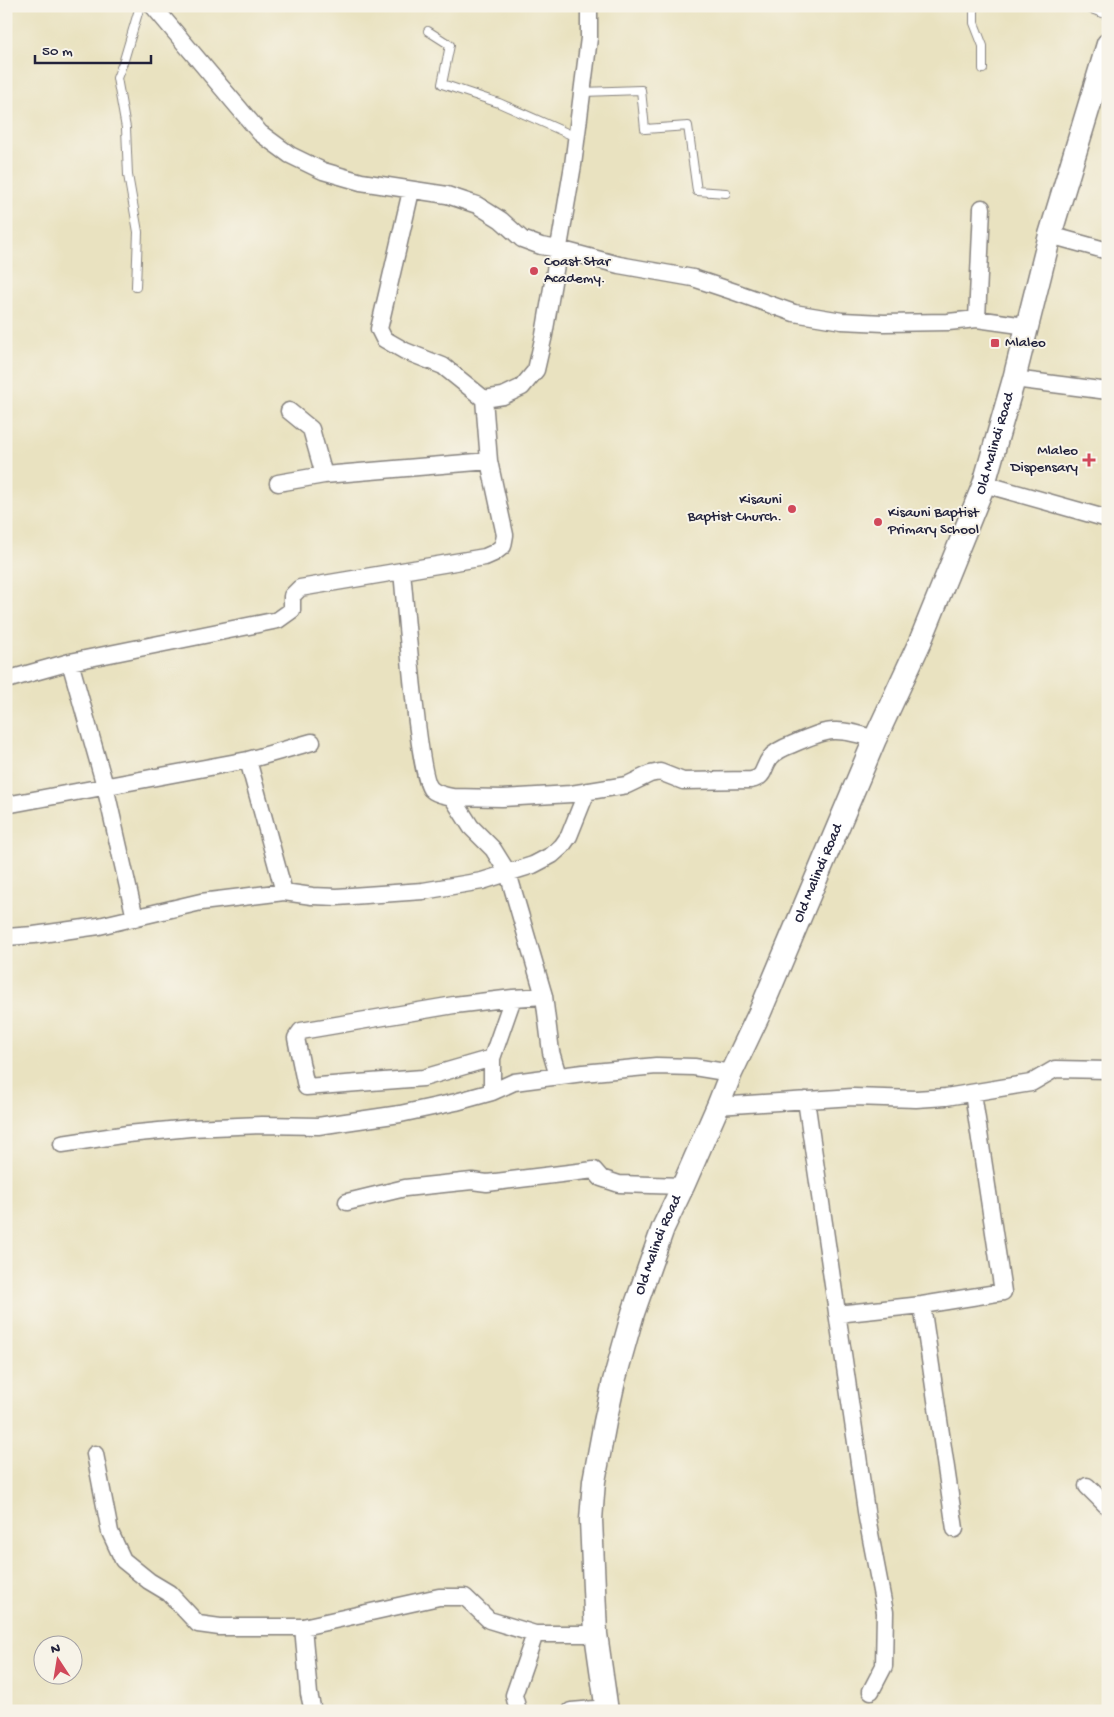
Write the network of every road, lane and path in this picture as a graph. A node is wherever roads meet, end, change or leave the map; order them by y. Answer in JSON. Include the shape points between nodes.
{"nodes":[{"id":1,"x":140,"y":6,"type":"edge"},
{"id":2,"x":153,"y":6,"type":"edge"},
{"id":3,"x":589,"y":6,"type":"edge"},
{"id":4,"x":974,"y":6,"type":"edge"},
{"id":5,"x":1083,"y":6,"type":"edge"},
{"id":6,"x":1108,"y":15,"type":"edge"},
{"id":7,"x":428,"y":31,"type":"dead end"},
{"id":8,"x":1108,"y":44,"type":"edge"},
{"id":9,"x":983,"y":69,"type":"dead end"},
{"id":10,"x":583,"y":92,"type":"junction"},
{"id":11,"x":576,"y":137,"type":"junction"},
{"id":12,"x":411,"y":191,"type":"junction"},
{"id":13,"x":726,"y":193,"type":"dead end"},
{"id":14,"x":982,"y":208,"type":"dead end"},
{"id":15,"x":1050,"y":235,"type":"junction"},
{"id":16,"x":559,"y":249,"type":"junction"},
{"id":17,"x":1108,"y":251,"type":"edge"},
{"id":18,"x":136,"y":287,"type":"dead end"},
{"id":19,"x":977,"y":319,"type":"junction"},
{"id":20,"x":1026,"y":326,"type":"junction"},
{"id":21,"x":1014,"y":379,"type":"junction"},
{"id":22,"x":1108,"y":391,"type":"edge"},
{"id":23,"x":484,"y":399,"type":"junction"},
{"id":24,"x":289,"y":411,"type":"dead end"},
{"id":25,"x":489,"y":461,"type":"junction"},
{"id":26,"x":324,"y":475,"type":"junction"},
{"id":27,"x":278,"y":483,"type":"dead end"},
{"id":28,"x":984,"y":484,"type":"junction"},
{"id":29,"x":1108,"y":519,"type":"edge"},
{"id":30,"x":402,"y":571,"type":"junction"},
{"id":31,"x":70,"y":662,"type":"junction"},
{"id":32,"x":6,"y":680,"type":"edge"},
{"id":33,"x":875,"y":739,"type":"junction"},
{"id":34,"x":312,"y":742,"type":"dead end"},
{"id":35,"x":248,"y":760,"type":"junction"},
{"id":36,"x":105,"y":786,"type":"junction"},
{"id":37,"x":587,"y":792,"type":"junction"},
{"id":38,"x":452,"y":797,"type":"junction"},
{"id":39,"x":6,"y":805,"type":"edge"},
{"id":40,"x":508,"y":873,"type":"junction"},
{"id":41,"x":284,"y":892,"type":"junction"},
{"id":42,"x":135,"y":918,"type":"junction"},
{"id":43,"x":6,"y":937,"type":"edge"},
{"id":44,"x":544,"y":996,"type":"junction"},
{"id":45,"x":513,"y":998,"type":"junction"},
{"id":46,"x":492,"y":1058,"type":"junction"},
{"id":47,"x":1108,"y":1070,"type":"edge"},
{"id":48,"x":731,"y":1073,"type":"junction"},
{"id":49,"x":558,"y":1076,"type":"junction"},
{"id":50,"x":492,"y":1092,"type":"junction"},
{"id":51,"x":973,"y":1093,"type":"junction"},
{"id":52,"x":806,"y":1100,"type":"junction"},
{"id":53,"x":718,"y":1106,"type":"junction"},
{"id":54,"x":62,"y":1144,"type":"dead end"},
{"id":55,"x":683,"y":1186,"type":"junction"},
{"id":56,"x":347,"y":1202,"type":"dead end"},
{"id":57,"x":922,"y":1305,"type":"junction"},
{"id":58,"x":837,"y":1314,"type":"junction"},
{"id":59,"x":95,"y":1454,"type":"dead end"},
{"id":60,"x":1087,"y":1486,"type":"dead end"},
{"id":61,"x":1108,"y":1507,"type":"edge"},
{"id":62,"x":955,"y":1529,"type":"dead end"},
{"id":63,"x":304,"y":1627,"type":"junction"},
{"id":64,"x":535,"y":1634,"type":"junction"},
{"id":65,"x":596,"y":1634,"type":"junction"},
{"id":66,"x":871,"y":1691,"type":"dead end"},
{"id":67,"x":607,"y":1709,"type":"edge"},
{"id":68,"x":313,"y":1711,"type":"edge"},
{"id":69,"x":518,"y":1711,"type":"edge"},
{"id":70,"x":571,"y":1711,"type":"edge"}],
"edges":[{"from":1,"to":18,"type":"lane","via":[[117,78],[138,232]]},
{"from":2,"to":12,"type":"street","via":[[260,133],[290,155],[323,171]]},
{"from":3,"to":10,"type":"street"},
{"from":4,"to":9,"type":"lane","via":[[974,24],[984,46]]},
{"from":5,"to":6,"type":"lane"},
{"from":7,"to":11,"type":"lane","via":[[450,45],[442,84],[500,103]]},
{"from":8,"to":15,"type":"main road","name":"Old Malindi Road"},
{"from":10,"to":11,"type":"street"},
{"from":10,"to":13,"type":"lane","via":[[641,90],[645,129],[688,126],[697,191]]},
{"from":11,"to":16,"type":"street"},
{"from":12,"to":16,"type":"street","via":[[447,195],[477,206],[501,220],[522,239]]},
{"from":12,"to":23,"type":"street","via":[[379,329],[384,339],[443,366]]},
{"from":14,"to":19,"type":"street"},
{"from":15,"to":17,"type":"street"},
{"from":15,"to":20,"type":"main road","name":"Old Malindi Road"},
{"from":16,"to":19,"type":"street","via":[[619,265],[693,278],[794,313],[884,323]]},
{"from":16,"to":23,"type":"street","via":[[536,370],[522,387],[502,396]]},
{"from":19,"to":20,"type":"street"},
{"from":20,"to":21,"type":"main road","name":"Old Malindi Road"},
{"from":21,"to":22,"type":"street"},
{"from":21,"to":28,"type":"main road","name":"Old Malindi Road"},
{"from":23,"to":25,"type":"street"},
{"from":24,"to":26,"type":"street","via":[[311,429]]},
{"from":25,"to":26,"type":"street"},
{"from":25,"to":30,"type":"street","via":[[504,535],[503,546],[485,557]]},
{"from":26,"to":27,"type":"street"},
{"from":28,"to":29,"type":"street"},
{"from":28,"to":33,"type":"main road","name":"Old Malindi Road","via":[[920,642]]},
{"from":30,"to":31,"type":"street","via":[[300,588],[292,596],[292,610],[278,620]]},
{"from":30,"to":38,"type":"street","via":[[426,779],[431,789]]},
{"from":31,"to":32,"type":"street"},
{"from":31,"to":36,"type":"street"},
{"from":33,"to":37,"type":"street","via":[[832,730],[813,735],[782,748],[770,757],[762,774],[751,780],[683,781],[660,772],[627,785]]},
{"from":33,"to":48,"type":"main road","name":"Old Malindi Road"},
{"from":34,"to":35,"type":"street"},
{"from":35,"to":36,"type":"street"},
{"from":35,"to":41,"type":"street"},
{"from":36,"to":39,"type":"street"},
{"from":36,"to":42,"type":"street"},
{"from":37,"to":38,"type":"street","via":[[502,798]]},
{"from":37,"to":40,"type":"street","via":[[562,846],[533,865]]},
{"from":38,"to":40,"type":"street"},
{"from":40,"to":41,"type":"street","via":[[423,891],[337,897]]},
{"from":40,"to":44,"type":"street"},
{"from":41,"to":42,"type":"street","via":[[201,902]]},
{"from":42,"to":43,"type":"street","via":[[99,926]]},
{"from":44,"to":45,"type":"street"},
{"from":44,"to":49,"type":"street","via":[[551,1052]]},
{"from":45,"to":46,"type":"street"},
{"from":45,"to":46,"type":"street","via":[[301,1031],[296,1038],[306,1087],[423,1078]]},
{"from":46,"to":50,"type":"street"},
{"from":47,"to":51,"type":"street","via":[[1054,1069],[1031,1083]]},
{"from":48,"to":49,"type":"street","via":[[694,1067],[656,1066]]},
{"from":48,"to":53,"type":"main road","name":"Old Malindi Road"},
{"from":49,"to":50,"type":"street","via":[[514,1082]]},
{"from":50,"to":54,"type":"street","via":[[400,1114],[318,1126],[190,1128]]},
{"from":51,"to":52,"type":"street","via":[[916,1099],[853,1097]]},
{"from":51,"to":57,"type":"street","via":[[1003,1292]]},
{"from":52,"to":53,"type":"street"},
{"from":52,"to":58,"type":"street"},
{"from":53,"to":55,"type":"main road","name":"Old Malindi Road"},
{"from":55,"to":56,"type":"street","via":[[620,1184],[601,1178],[594,1170],[487,1183],[472,1180],[405,1188]]},
{"from":55,"to":65,"type":"main road","name":"Old Malindi Road","via":[[647,1270],[605,1422],[594,1481],[591,1520]]},
{"from":57,"to":58,"type":"street"},
{"from":57,"to":62,"type":"street"},
{"from":58,"to":66,"type":"street","via":[[867,1518],[885,1612],[884,1666]]},
{"from":59,"to":63,"type":"street","via":[[110,1532],[123,1560],[169,1593],[198,1624]]},
{"from":60,"to":61,"type":"street"},
{"from":63,"to":64,"type":"street","via":[[439,1596],[465,1597],[490,1620]]},
{"from":63,"to":68,"type":"street"},
{"from":64,"to":65,"type":"street"},
{"from":64,"to":69,"type":"street","via":[[514,1695]]},
{"from":65,"to":67,"type":"main road","name":"Old Malindi Road"},
{"from":67,"to":70,"type":"street"}]}
